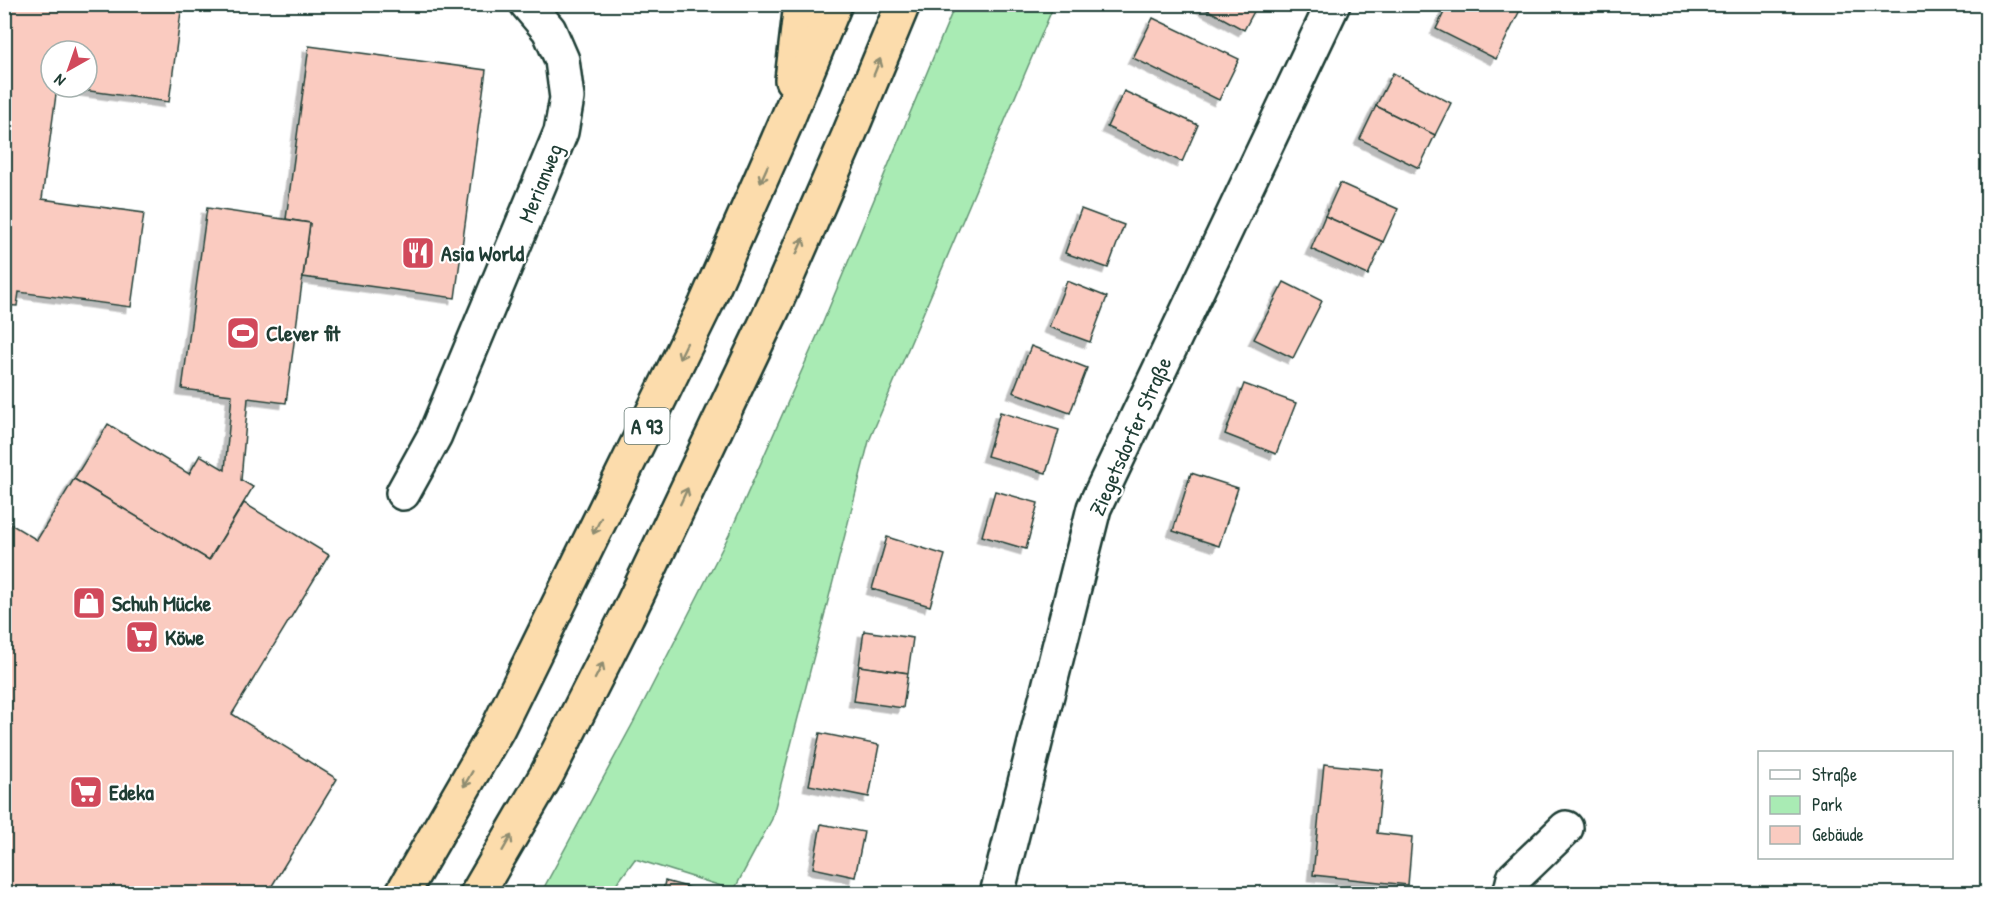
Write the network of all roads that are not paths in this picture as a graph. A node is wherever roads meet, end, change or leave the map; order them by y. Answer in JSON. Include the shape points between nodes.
{"nodes":[{"id":1,"x":527,"y":4,"type":"edge"},
{"id":2,"x":803,"y":4,"type":"edge"},
{"id":3,"x":835,"y":4,"type":"edge"},
{"id":4,"x":903,"y":4,"type":"edge"},
{"id":5,"x":1333,"y":4,"type":"edge"},
{"id":6,"x":787,"y":120,"type":"junction"},
{"id":7,"x":403,"y":493,"type":"dead end"},
{"id":8,"x":1566,"y":828,"type":"dead end"},
{"id":9,"x":402,"y":894,"type":"edge"},
{"id":10,"x":477,"y":894,"type":"edge"},
{"id":11,"x":997,"y":894,"type":"edge"},
{"id":12,"x":1510,"y":894,"type":"edge"}],
"edges":[{"from":1,"to":7,"type":"street","name":"Merianweg","via":[[549,30],[562,60],[567,98],[561,132],[435,435]]},
{"from":2,"to":6,"type":"highway"},
{"from":3,"to":6,"type":"highway","number":"A 93"},
{"from":10,"to":4,"type":"highway","one_way":true,"via":[[546,774],[627,616],[777,300]]},
{"from":5,"to":11,"type":"street","name":"Ziegetsdorfer Straße","via":[[1094,508]]},
{"from":6,"to":9,"type":"highway","number":"A 93","one_way":true,"via":[[706,304],[508,707]]},
{"from":8,"to":12,"type":"street","via":[[1514,878]]}]}
